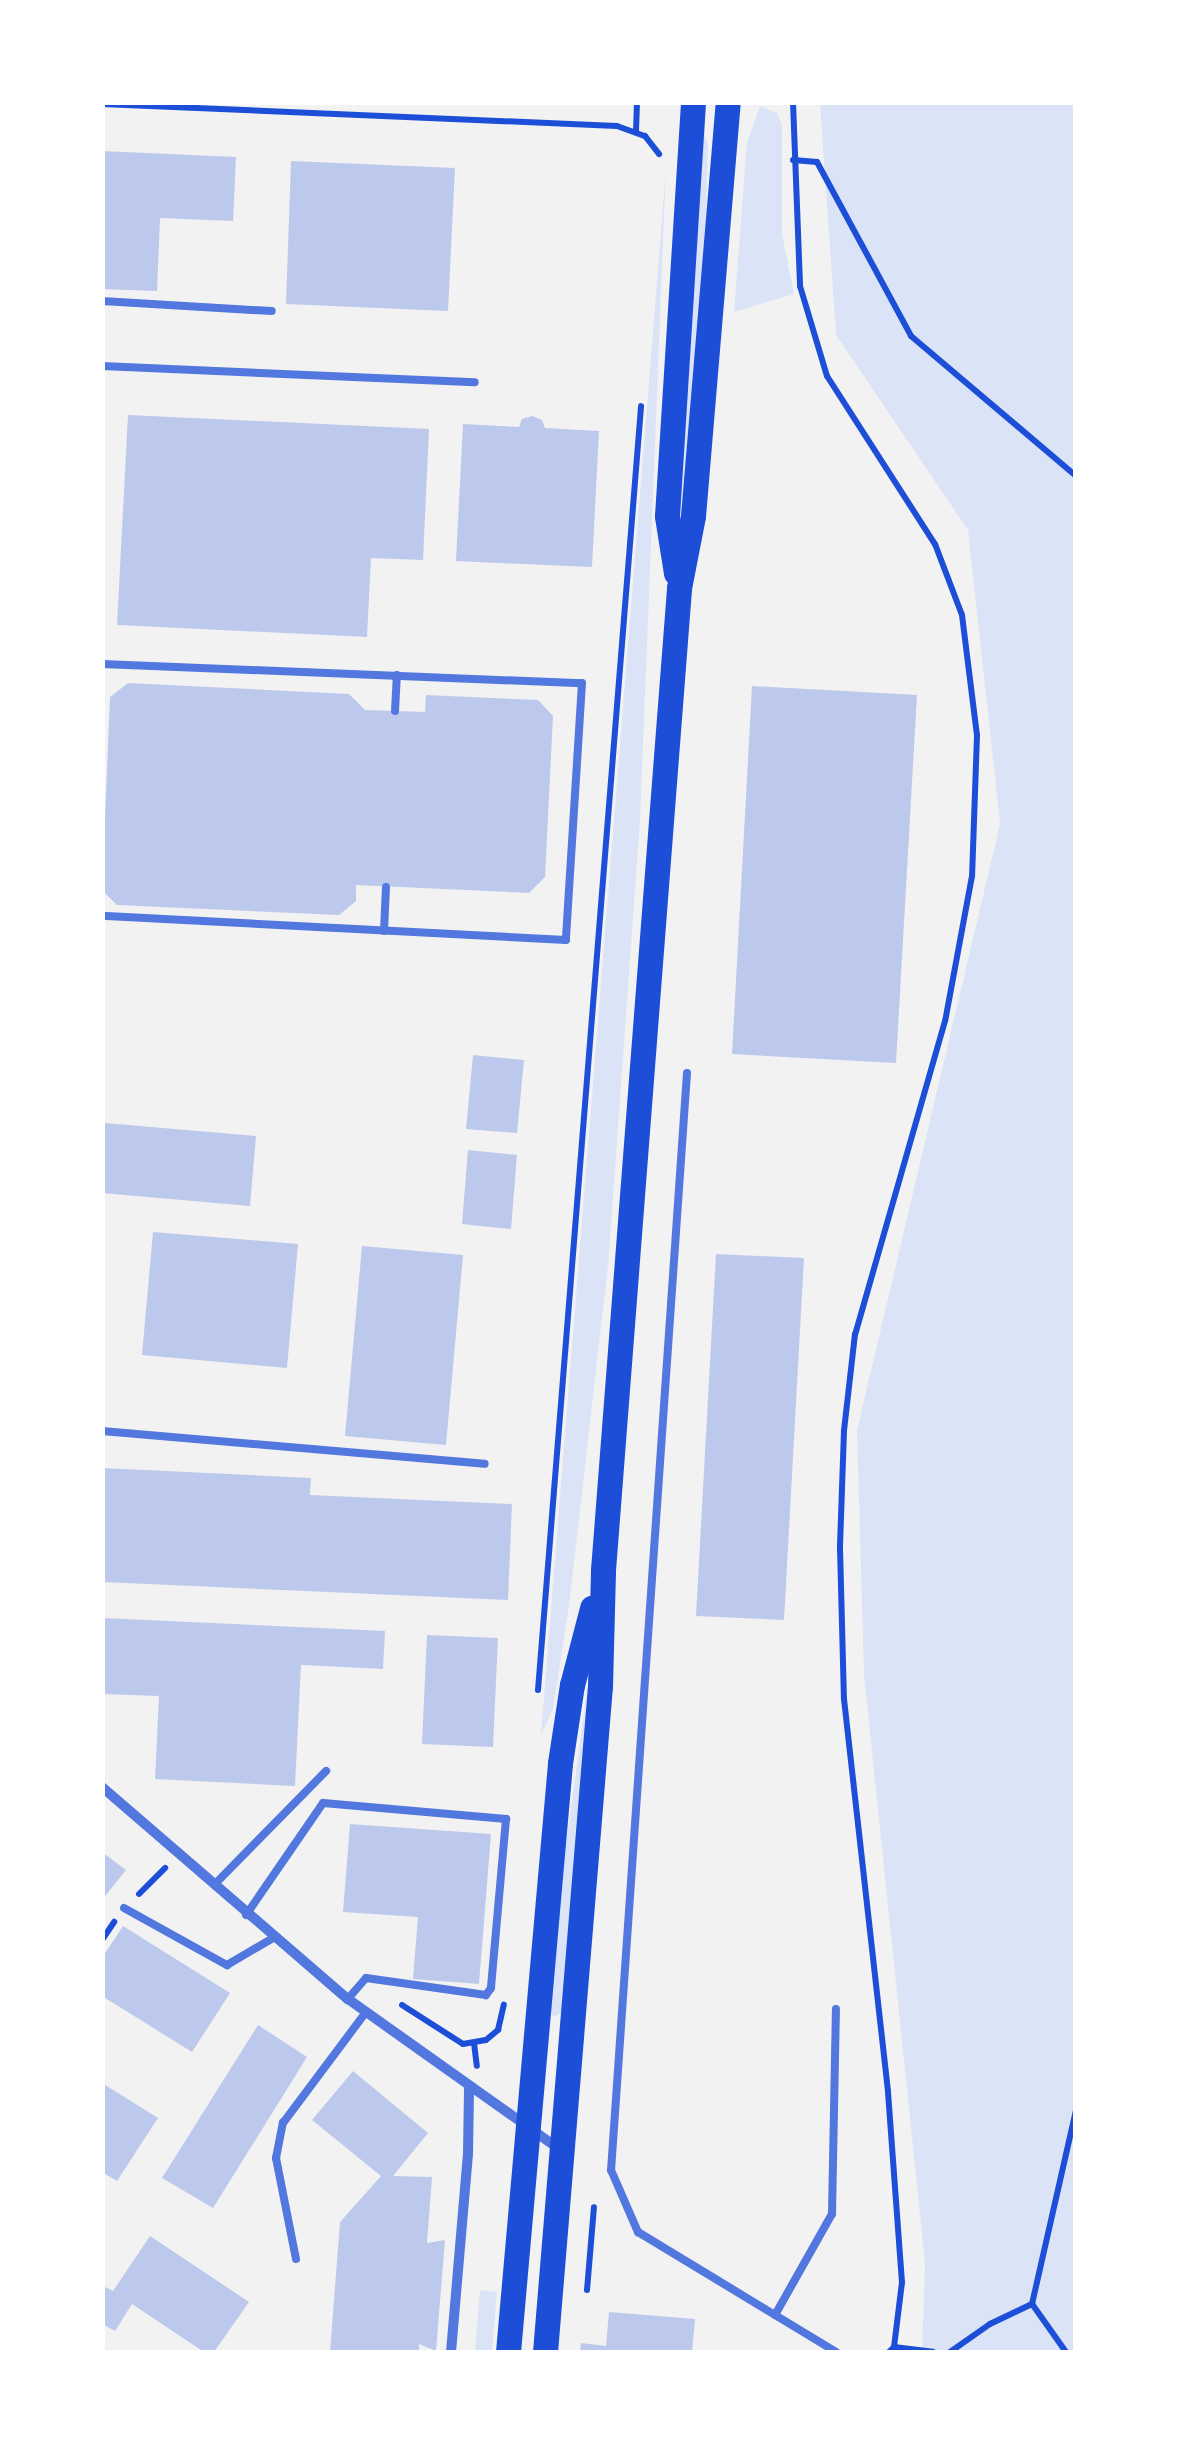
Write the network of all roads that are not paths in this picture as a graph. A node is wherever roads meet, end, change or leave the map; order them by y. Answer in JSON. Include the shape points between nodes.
{"nodes":[{"id":1,"x":693,"y":102,"type":"edge"},
{"id":2,"x":728,"y":102,"type":"edge"},
{"id":3,"x":102,"y":301,"type":"edge"},
{"id":4,"x":272,"y":311,"type":"dead end"},
{"id":5,"x":102,"y":366,"type":"edge"},
{"id":6,"x":475,"y":382,"type":"dead end"},
{"id":7,"x":678,"y":588,"type":"junction"},
{"id":8,"x":102,"y":664,"type":"edge"},
{"id":9,"x":397,"y":675,"type":"junction"},
{"id":10,"x":395,"y":711,"type":"dead end"},
{"id":11,"x":386,"y":886,"type":"dead end"},
{"id":12,"x":102,"y":916,"type":"edge"},
{"id":13,"x":384,"y":931,"type":"junction"},
{"id":14,"x":687,"y":1073,"type":"dead end"},
{"id":15,"x":102,"y":1430,"type":"edge"},
{"id":16,"x":486,"y":1464,"type":"dead end"},
{"id":17,"x":603,"y":1570,"type":"junction"},
{"id":18,"x":326,"y":1771,"type":"dead end"},
{"id":19,"x":102,"y":1787,"type":"edge"},
{"id":20,"x":214,"y":1885,"type":"junction"},
{"id":21,"x":124,"y":1908,"type":"dead end"},
{"id":22,"x":246,"y":1915,"type":"junction"},
{"id":23,"x":273,"y":1938,"type":"junction"},
{"id":24,"x":348,"y":1999,"type":"junction"},
{"id":25,"x":836,"y":2009,"type":"dead end"},
{"id":26,"x":366,"y":2012,"type":"junction"},
{"id":27,"x":469,"y":2087,"type":"junction"},
{"id":28,"x":527,"y":2131,"type":"junction"},
{"id":29,"x":563,"y":2152,"type":"junction"},
{"id":30,"x":296,"y":2259,"type":"dead end"},
{"id":31,"x":776,"y":2316,"type":"junction"},
{"id":32,"x":451,"y":2352,"type":"edge"},
{"id":33,"x":508,"y":2352,"type":"edge"},
{"id":34,"x":545,"y":2352,"type":"edge"},
{"id":35,"x":836,"y":2352,"type":"edge"}],
"edges":[{"from":1,"to":7,"type":"main road","via":[[667,516]]},
{"from":2,"to":7,"type":"main road","via":[[694,516]]},
{"from":3,"to":4,"type":"lane"},
{"from":5,"to":6,"type":"lane"},
{"from":7,"to":17,"type":"main road"},
{"from":8,"to":9,"type":"lane"},
{"from":9,"to":10,"type":"lane"},
{"from":9,"to":13,"type":"lane","via":[[582,683],[566,940]]},
{"from":11,"to":13,"type":"lane"},
{"from":12,"to":13,"type":"lane"},
{"from":14,"to":31,"type":"lane","via":[[610,2170],[638,2232]]},
{"from":15,"to":16,"type":"lane"},
{"from":17,"to":28,"type":"main road","via":[[572,1685],[560,1763]]},
{"from":17,"to":29,"type":"main road"},
{"from":18,"to":20,"type":"lane"},
{"from":19,"to":20,"type":"street"},
{"from":20,"to":22,"type":"street"},
{"from":21,"to":23,"type":"lane","via":[[228,1966]]},
{"from":22,"to":23,"type":"street"},
{"from":22,"to":24,"type":"lane","via":[[322,1803],[506,1818],[486,1995],[366,1978]]},
{"from":23,"to":24,"type":"street"},
{"from":24,"to":26,"type":"street"},
{"from":25,"to":31,"type":"lane","via":[[832,2214]]},
{"from":26,"to":27,"type":"street"},
{"from":26,"to":30,"type":"lane","via":[[284,2124],[276,2158]]},
{"from":27,"to":28,"type":"street"},
{"from":27,"to":32,"type":"street"},
{"from":28,"to":29,"type":"street"},
{"from":28,"to":33,"type":"main road"},
{"from":29,"to":34,"type":"main road"},
{"from":31,"to":35,"type":"lane"}]}
